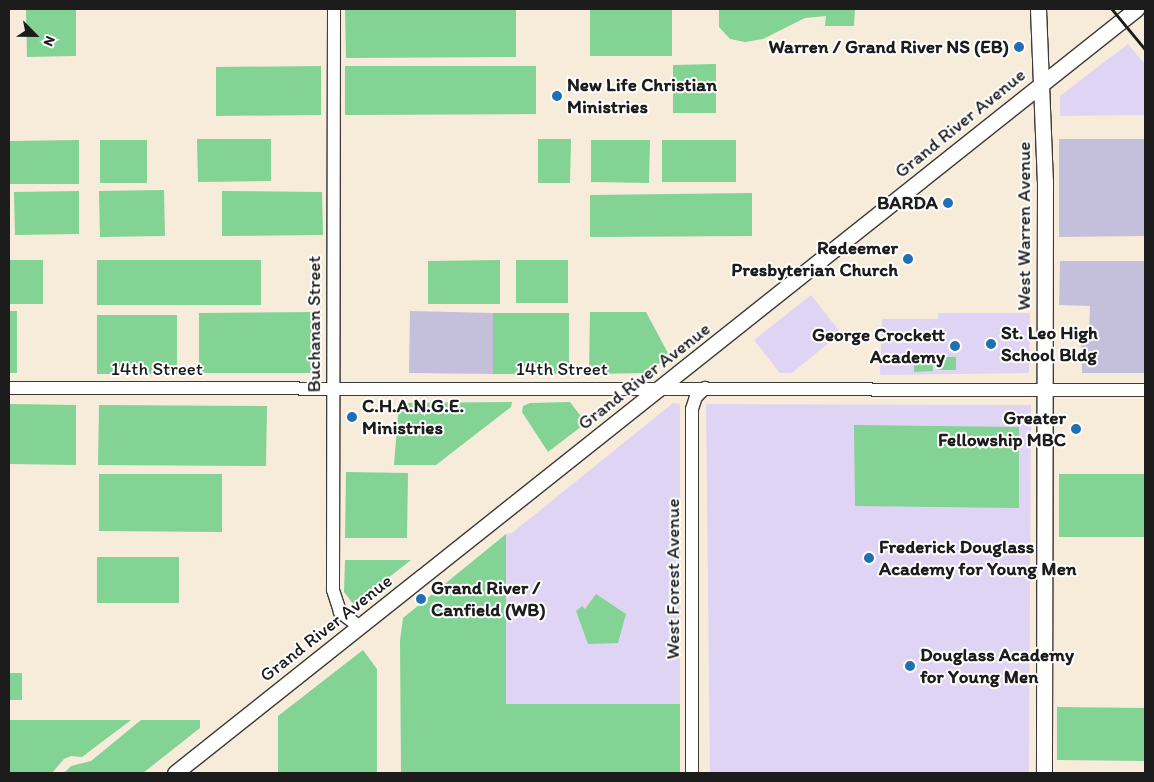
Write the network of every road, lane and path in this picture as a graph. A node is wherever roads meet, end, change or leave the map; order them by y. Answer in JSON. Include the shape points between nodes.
{"nodes":[{"id":1,"x":334,"y":9,"type":"edge"},
{"id":2,"x":1038,"y":9,"type":"edge"},
{"id":3,"x":1136,"y":9,"type":"edge"},
{"id":4,"x":1040,"y":85,"type":"junction"},
{"id":5,"x":9,"y":388,"type":"edge"},
{"id":6,"x":332,"y":388,"type":"junction"},
{"id":7,"x":660,"y":388,"type":"junction"},
{"id":8,"x":705,"y":388,"type":"junction"},
{"id":9,"x":1044,"y":390,"type":"junction"},
{"id":10,"x":1145,"y":390,"type":"edge"},
{"id":11,"x":360,"y":627,"type":"junction"},
{"id":12,"x":175,"y":773,"type":"edge"},
{"id":13,"x":692,"y":773,"type":"edge"},
{"id":14,"x":1044,"y":773,"type":"edge"}],
"edges":[{"from":1,"to":6,"type":"street","name":"Buchanan Street"},
{"from":2,"to":4,"type":"main road","name":"West Warren Avenue"},
{"from":3,"to":4,"type":"main road","name":"Grand River Avenue"},
{"from":4,"to":7,"type":"main road","name":"Grand River Avenue","via":[[782,287]]},
{"from":4,"to":9,"type":"main road","name":"West Warren Avenue","via":[[1045,181]]},
{"from":5,"to":6,"type":"street","name":"14th Street"},
{"from":6,"to":7,"type":"street","name":"14th Street"},
{"from":6,"to":11,"type":"street","name":"Buchanan Street","via":[[333,596],[343,616]]},
{"from":7,"to":8,"type":"street","name":"14th Street"},
{"from":7,"to":11,"type":"main road","name":"Grand River Avenue"},
{"from":8,"to":9,"type":"street","name":"14th Street"},
{"from":8,"to":13,"type":"street","name":"West Forest Avenue","via":[[696,397],[692,409]]},
{"from":9,"to":10,"type":"street","name":"14th Street"},
{"from":9,"to":14,"type":"main road","name":"West Warren Avenue"},
{"from":11,"to":12,"type":"main road","name":"Grand River Avenue"}]}
